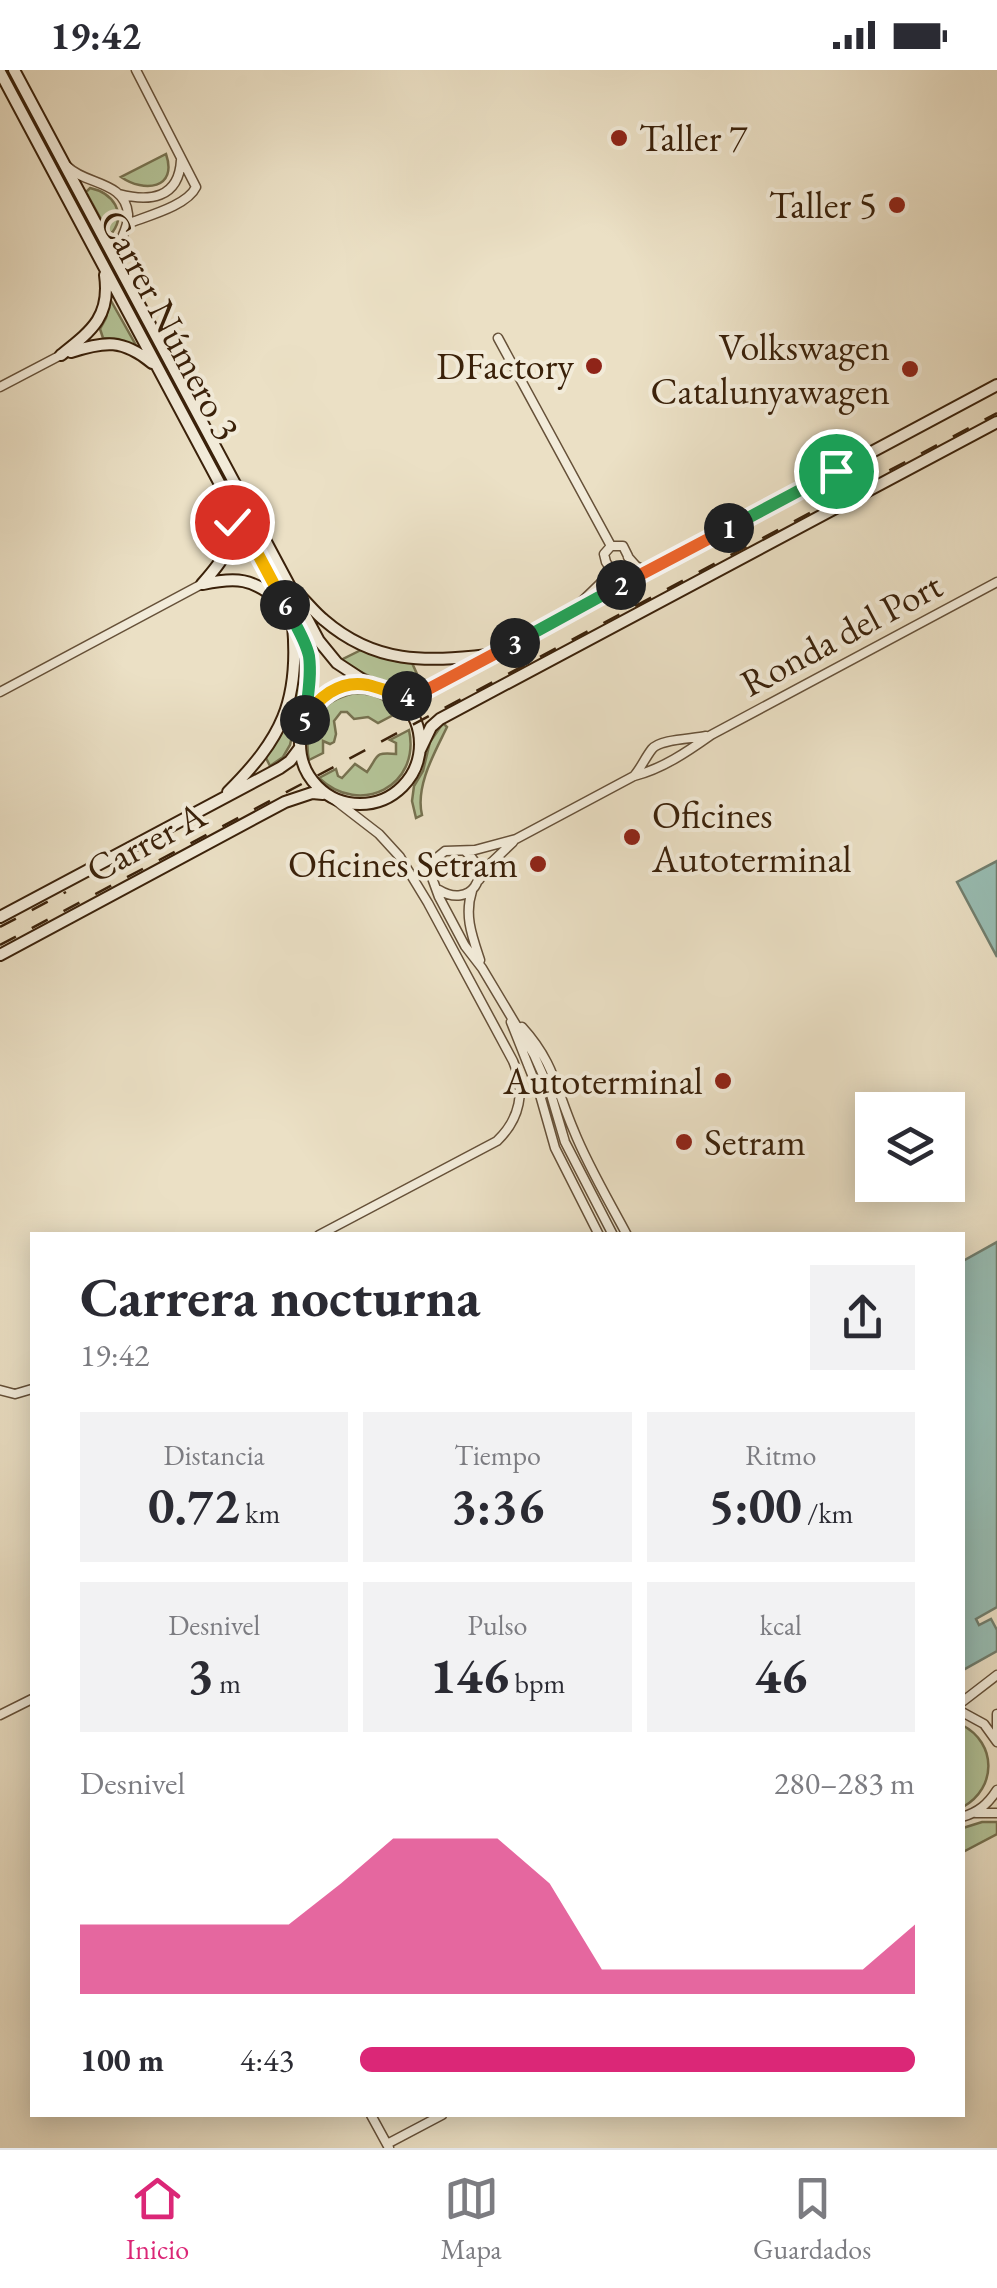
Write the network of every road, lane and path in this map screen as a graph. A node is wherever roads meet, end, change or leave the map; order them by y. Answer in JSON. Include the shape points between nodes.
{"nodes":[{"id":1,"x":14,"y":70,"type":"edge"},
{"id":2,"x":136,"y":70,"type":"edge"},
{"id":3,"x":0,"y":72,"type":"edge"},
{"id":4,"x":181,"y":156,"type":"junction"},
{"id":5,"x":62,"y":159,"type":"junction"},
{"id":6,"x":118,"y":194,"type":"junction"},
{"id":7,"x":127,"y":224,"type":"junction"},
{"id":8,"x":104,"y":265,"type":"junction"},
{"id":9,"x":118,"y":266,"type":"junction"},
{"id":10,"x":498,"y":338,"type":"dead end"},
{"id":11,"x":61,"y":355,"type":"junction"},
{"id":12,"x":159,"y":369,"type":"junction"},
{"id":13,"x":997,"y":384,"type":"edge"},
{"id":14,"x":0,"y":388,"type":"edge"},
{"id":15,"x":997,"y":422,"type":"edge"},
{"id":16,"x":228,"y":497,"type":"junction"},
{"id":17,"x":611,"y":546,"type":"junction"},
{"id":18,"x":646,"y":572,"type":"junction"},
{"id":19,"x":997,"y":582,"type":"edge"},
{"id":20,"x":202,"y":584,"type":"junction"},
{"id":21,"x":292,"y":588,"type":"junction"},
{"id":22,"x":285,"y":605,"type":"junction"},
{"id":23,"x":568,"y":614,"type":"junction"},
{"id":24,"x":292,"y":620,"type":"junction"},
{"id":25,"x":494,"y":654,"type":"junction"},
{"id":26,"x":372,"y":686,"type":"junction"},
{"id":27,"x":0,"y":692,"type":"edge"},
{"id":28,"x":388,"y":692,"type":"junction"},
{"id":29,"x":305,"y":722,"type":"junction"},
{"id":30,"x":711,"y":735,"type":"junction"},
{"id":31,"x":300,"y":748,"type":"junction"},
{"id":32,"x":420,"y":750,"type":"junction"},
{"id":33,"x":634,"y":776,"type":"junction"},
{"id":34,"x":328,"y":795,"type":"junction"},
{"id":35,"x":220,"y":800,"type":"junction"},
{"id":36,"x":516,"y":839,"type":"junction"},
{"id":37,"x":458,"y":850,"type":"junction"},
{"id":38,"x":476,"y":885,"type":"junction"},
{"id":39,"x":436,"y":888,"type":"junction"},
{"id":40,"x":0,"y":917,"type":"edge"},
{"id":41,"x":0,"y":955,"type":"edge"},
{"id":42,"x":482,"y":968,"type":"junction"},
{"id":43,"x":506,"y":1009,"type":"junction"},
{"id":44,"x":325,"y":1232,"type":"edge"},
{"id":45,"x":597,"y":1232,"type":"edge"},
{"id":46,"x":611,"y":1232,"type":"edge"},
{"id":47,"x":625,"y":1232,"type":"edge"},
{"id":48,"x":30,"y":1390,"type":"edge"},
{"id":49,"x":4,"y":1392,"type":"edge"},
{"id":50,"x":997,"y":1675,"type":"edge"},
{"id":51,"x":30,"y":1700,"type":"edge"},
{"id":52,"x":965,"y":1700,"type":"edge"},
{"id":53,"x":965,"y":1714,"type":"edge"},
{"id":54,"x":997,"y":1714,"type":"edge"},
{"id":55,"x":0,"y":1716,"type":"edge"},
{"id":56,"x":997,"y":1740,"type":"edge"},
{"id":57,"x":997,"y":1790,"type":"edge"},
{"id":58,"x":976,"y":1813,"type":"junction"},
{"id":59,"x":997,"y":1813,"type":"edge"},
{"id":60,"x":965,"y":1817,"type":"edge"},
{"id":61,"x":372,"y":2117,"type":"edge"},
{"id":62,"x":439,"y":2117,"type":"edge"},
{"id":63,"x":388,"y":2146,"type":"edge"}],
"edges":[{"from":1,"to":5,"type":"main road","name":"Carrer Número 3"},
{"from":2,"to":4,"type":"street"},
{"from":3,"to":8,"type":"main road","name":"Carrer Número 3"},
{"from":4,"to":6,"type":"street","via":[[168,191],[146,198]]},
{"from":4,"to":7,"type":"street","via":[[194,192]]},
{"from":5,"to":6,"type":"street","via":[[78,176]]},
{"from":5,"to":9,"type":"main road","name":"Carrer Número 3"},
{"from":6,"to":7,"type":"street"},
{"from":7,"to":9,"type":"street"},
{"from":8,"to":11,"type":"main road","via":[[101,315]]},
{"from":8,"to":12,"type":"main road","name":"Carrer Número 3"},
{"from":9,"to":21,"type":"main road","name":"Carrer Número 3"},
{"from":10,"to":17,"type":"street"},
{"from":11,"to":12,"type":"main road","via":[[113,343]]},
{"from":11,"to":14,"type":"street"},
{"from":12,"to":16,"type":"main road","name":"Carrer Número 3"},
{"from":13,"to":18,"type":"main road"},
{"from":15,"to":32,"type":"main road","via":[[443,717]]},
{"from":16,"to":20,"type":"main road","via":[[231,541]]},
{"from":16,"to":22,"type":"main road","name":"Carrer Número 3"},
{"from":17,"to":18,"type":"street","via":[[623,546]]},
{"from":17,"to":23,"type":"street","via":[[604,554],[607,577]]},
{"from":18,"to":23,"type":"main road"},
{"from":19,"to":30,"type":"street","name":"Ronda del Port"},
{"from":20,"to":22,"type":"main road","via":[[244,580]]},
{"from":20,"to":27,"type":"street"},
{"from":21,"to":25,"type":"main road","via":[[335,629],[383,654],[418,660]]},
{"from":21,"to":26,"type":"main road","name":"Carrer Número 3","via":[[318,641],[343,669]]},
{"from":22,"to":24,"type":"main road","name":"Carrer Número 3"},
{"from":23,"to":25,"type":"main road"},
{"from":24,"to":29,"type":"main road","name":"Carrer Número 3","via":[[308,655]]},
{"from":24,"to":35,"type":"main road","via":[[294,679],[284,716],[263,754]]},
{"from":25,"to":28,"type":"main road","via":[[421,693]]},
{"from":26,"to":28,"type":"main road"},
{"from":26,"to":29,"type":"main road","via":[[333,690]]},
{"from":28,"to":32,"type":"main road","via":[[412,715]]},
{"from":29,"to":31,"type":"main road"},
{"from":30,"to":33,"type":"street","name":"Ronda del Port"},
{"from":30,"to":33,"type":"street","name":"Ronda del Port","via":[[656,745]]},
{"from":31,"to":34,"type":"main road","via":[[306,773]]},
{"from":31,"to":35,"type":"main road","name":"Carrer A","via":[[286,764]]},
{"from":32,"to":34,"type":"main road","via":[[407,783],[387,798],[360,805]]},
{"from":33,"to":36,"type":"street","name":"Ronda del Port"},
{"from":34,"to":41,"type":"main road","name":"Carrer A","via":[[294,798]]},
{"from":34,"to":44,"type":"street","via":[[390,844],[428,902],[517,1070],[520,1091],[515,1117],[490,1145]]},
{"from":35,"to":40,"type":"main road","name":"Carrer A"},
{"from":36,"to":37,"type":"street"},
{"from":36,"to":38,"type":"street"},
{"from":37,"to":38,"type":"street","via":[[474,859]]},
{"from":37,"to":39,"type":"street","via":[[434,860]]},
{"from":38,"to":39,"type":"street","via":[[454,897]]},
{"from":38,"to":42,"type":"street","via":[[468,921]]},
{"from":39,"to":42,"type":"street"},
{"from":42,"to":43,"type":"street"},
{"from":43,"to":45,"type":"street","via":[[559,1158]]},
{"from":43,"to":46,"type":"street","via":[[542,1073],[565,1142]]},
{"from":43,"to":47,"type":"street","via":[[543,1052],[574,1132]]},
{"from":48,"to":49,"type":"street"},
{"from":50,"to":52,"type":"street"},
{"from":51,"to":55,"type":"street"},
{"from":53,"to":56,"type":"street"},
{"from":54,"to":56,"type":"street"},
{"from":57,"to":58,"type":"street"},
{"from":58,"to":59,"type":"street"},
{"from":58,"to":60,"type":"street"},
{"from":61,"to":63,"type":"street"},
{"from":62,"to":63,"type":"street"}]}
